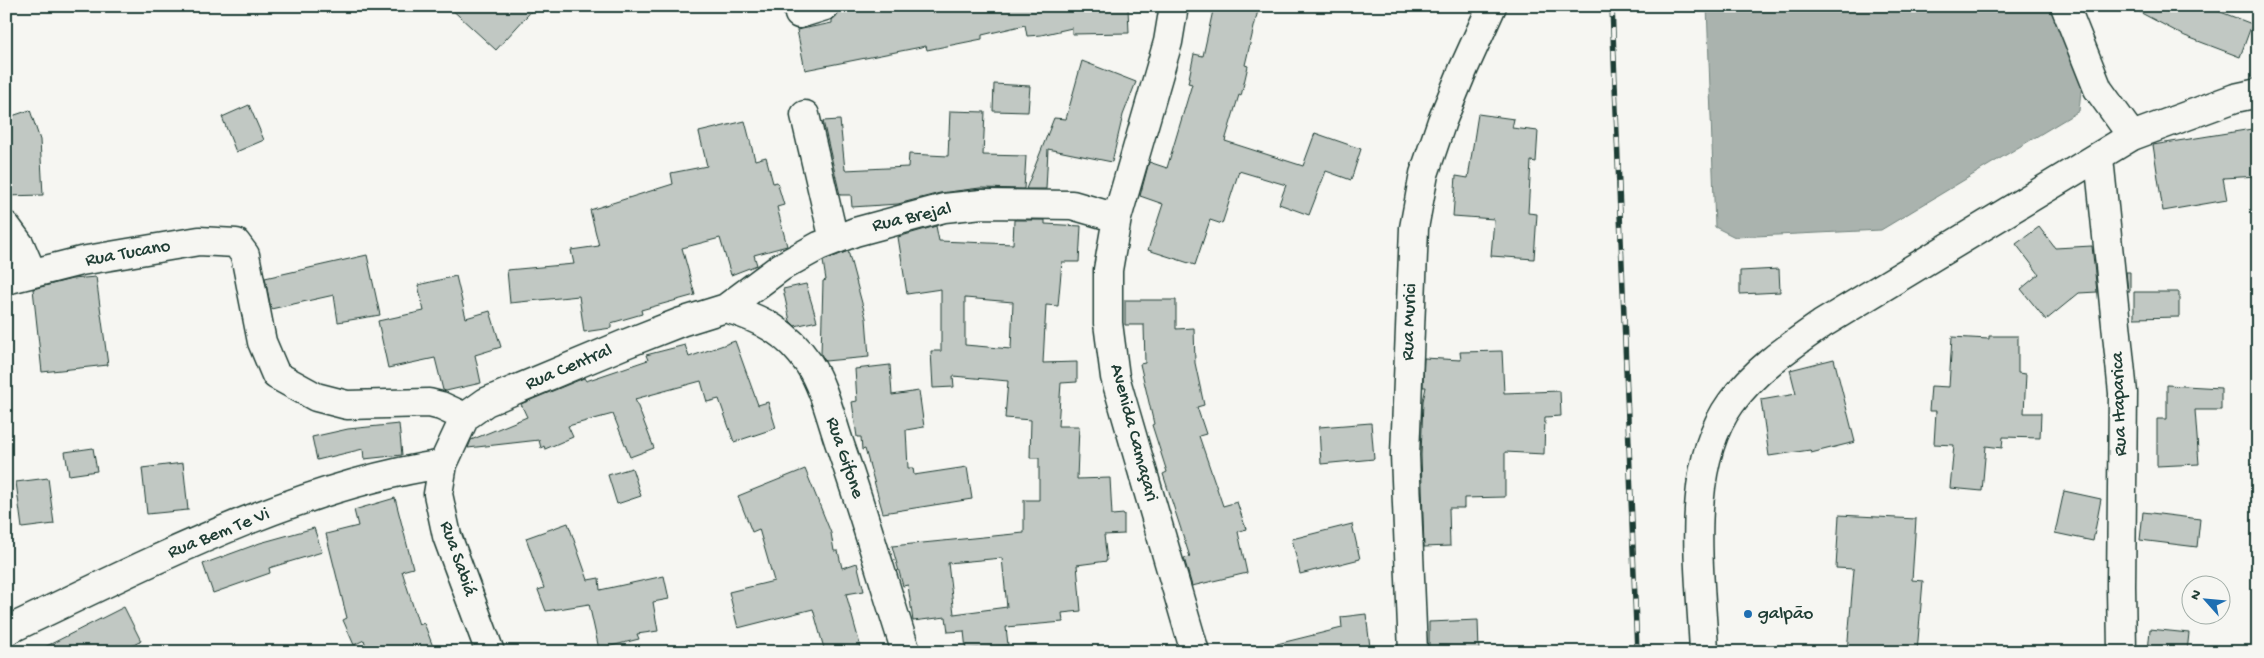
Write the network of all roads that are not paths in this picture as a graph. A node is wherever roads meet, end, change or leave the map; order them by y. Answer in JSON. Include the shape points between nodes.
{"nodes":[{"id":1,"x":825,"y":6,"type":"edge"},
{"id":2,"x":1174,"y":6,"type":"edge"},
{"id":3,"x":1492,"y":6,"type":"edge"},
{"id":4,"x":2065,"y":6,"type":"edge"},
{"id":5,"x":799,"y":14,"type":"dead end"},
{"id":6,"x":2258,"y":93,"type":"edge"},
{"id":7,"x":805,"y":115,"type":"dead end"},
{"id":8,"x":2132,"y":136,"type":"junction"},
{"id":9,"x":2099,"y":158,"type":"junction"},
{"id":10,"x":1117,"y":218,"type":"junction"},
{"id":11,"x":6,"y":226,"type":"edge"},
{"id":12,"x":834,"y":240,"type":"junction"},
{"id":13,"x":32,"y":273,"type":"junction"},
{"id":14,"x":6,"y":280,"type":"edge"},
{"id":15,"x":726,"y":308,"type":"junction"},
{"id":16,"x":464,"y":416,"type":"junction"},
{"id":17,"x":443,"y":464,"type":"junction"},
{"id":18,"x":6,"y":631,"type":"edge"},
{"id":19,"x":490,"y":652,"type":"edge"},
{"id":20,"x":906,"y":652,"type":"edge"},
{"id":21,"x":1195,"y":652,"type":"edge"},
{"id":22,"x":1412,"y":652,"type":"edge"},
{"id":23,"x":1704,"y":652,"type":"edge"},
{"id":24,"x":2122,"y":652,"type":"edge"}],
"edges":[{"from":1,"to":5,"type":"street"},
{"from":2,"to":10,"type":"street","name":"Avenida Camaçari","via":[[1168,42]]},
{"from":3,"to":22,"type":"street","name":"Rua Murici","via":[[1463,70],[1424,174],[1414,228],[1405,455]]},
{"from":4,"to":8,"type":"street","via":[[2098,89]]},
{"from":6,"to":8,"type":"street","via":[[2235,98]]},
{"from":7,"to":12,"type":"street"},
{"from":8,"to":9,"type":"street"},
{"from":9,"to":23,"type":"street","via":[[1822,324],[1781,353],[1730,404],[1715,433],[1701,483],[1698,523]]},
{"from":9,"to":24,"type":"street","name":"Rua Itaparica","via":[[2123,393]]},
{"from":10,"to":12,"type":"street","name":"Rua Brejal","via":[[1072,205],[982,204],[944,208]]},
{"from":10,"to":21,"type":"street","name":"Avenida Camaçari","via":[[1108,270],[1108,323],[1114,377]]},
{"from":11,"to":13,"type":"street","via":[[20,244]]},
{"from":12,"to":15,"type":"street","name":"Rua Brejal","via":[[781,267]]},
{"from":13,"to":14,"type":"street","name":"Rua Tucano"},
{"from":13,"to":16,"type":"street","name":"Rua Tucano","via":[[81,261],[199,241],[236,243],[245,255],[262,342],[276,375],[332,402],[347,405],[429,403]]},
{"from":15,"to":16,"type":"street","name":"Rua Central","via":[[625,344],[486,402]]},
{"from":15,"to":20,"type":"street","name":"Rua Gifone","via":[[774,326],[809,365],[824,397],[859,500]]},
{"from":16,"to":17,"type":"street"},
{"from":17,"to":18,"type":"street","name":"Rua Bem Te Vi","via":[[407,470],[292,504],[172,552]]},
{"from":17,"to":19,"type":"street","name":"Rua Sabiá","via":[[438,494],[441,517]]}]}
